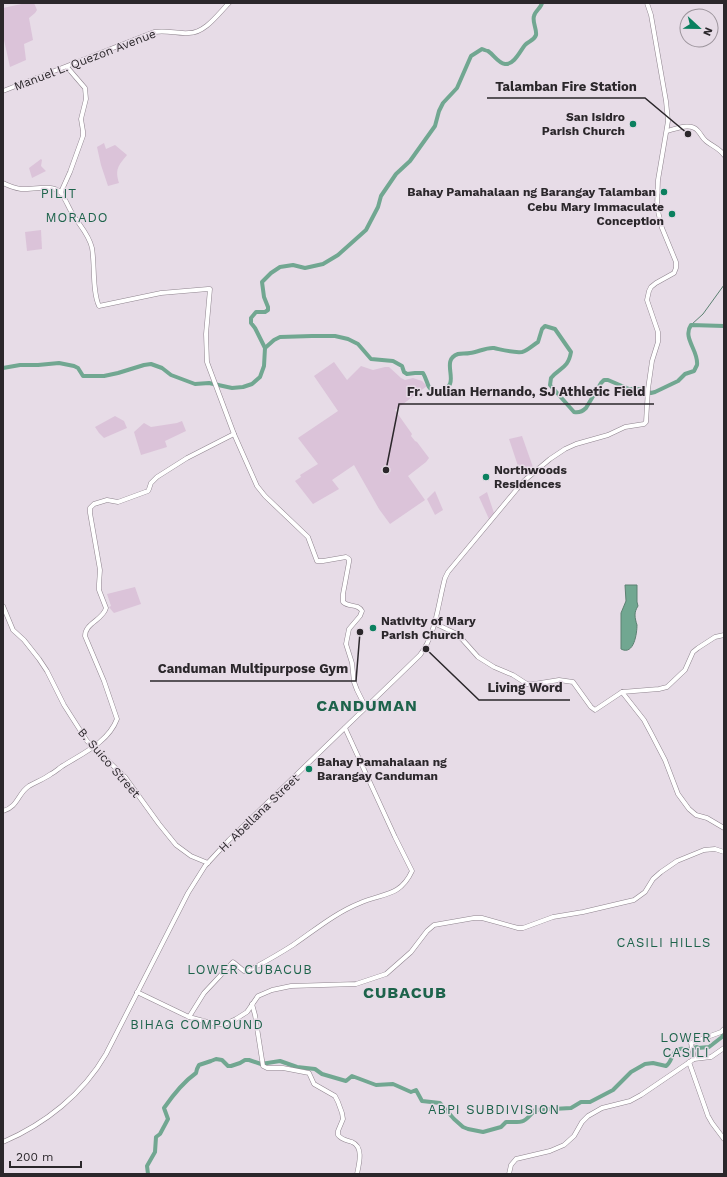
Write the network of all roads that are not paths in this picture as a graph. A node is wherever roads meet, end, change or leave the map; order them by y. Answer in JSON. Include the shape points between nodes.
{"nodes":[{"id":1,"x":229,"y":3,"type":"edge"},
{"id":2,"x":647,"y":3,"type":"edge"},
{"id":3,"x":67,"y":67,"type":"junction"},
{"id":4,"x":3,"y":92,"type":"edge"},
{"id":5,"x":667,"y":131,"type":"junction"},
{"id":6,"x":724,"y":154,"type":"edge"},
{"id":7,"x":3,"y":183,"type":"edge"},
{"id":8,"x":61,"y":192,"type":"junction"},
{"id":9,"x":234,"y":434,"type":"junction"},
{"id":10,"x":3,"y":606,"type":"edge"},
{"id":11,"x":434,"y":623,"type":"junction"},
{"id":12,"x":724,"y":635,"type":"edge"},
{"id":13,"x":622,"y":692,"type":"junction"},
{"id":14,"x":366,"y":708,"type":"junction"},
{"id":15,"x":345,"y":728,"type":"junction"},
{"id":16,"x":93,"y":747,"type":"junction"},
{"id":17,"x":3,"y":811,"type":"edge"},
{"id":18,"x":724,"y":828,"type":"edge"},
{"id":19,"x":723,"y":850,"type":"edge"},
{"id":20,"x":208,"y":863,"type":"junction"},
{"id":21,"x":137,"y":992,"type":"junction"},
{"id":22,"x":252,"y":1004,"type":"junction"},
{"id":23,"x":189,"y":1017,"type":"junction"},
{"id":24,"x":724,"y":1029,"type":"edge"},
{"id":25,"x":724,"y":1048,"type":"edge"},
{"id":26,"x":694,"y":1059,"type":"junction"},
{"id":27,"x":689,"y":1062,"type":"junction"},
{"id":28,"x":724,"y":1139,"type":"edge"},
{"id":29,"x":3,"y":1142,"type":"edge"},
{"id":30,"x":357,"y":1174,"type":"edge"},
{"id":31,"x":509,"y":1174,"type":"edge"}],
"edges":[{"from":1,"to":3,"type":"street","name":"Manuel L. Quezon Avenue","via":[[198,31],[154,32]]},
{"from":2,"to":5,"type":"street","via":[[666,101]]},
{"from":3,"to":4,"type":"street","name":"Manuel L. Quezon Avenue"},
{"from":3,"to":8,"type":"street","via":[[83,85],[86,97],[81,119],[83,136]]},
{"from":5,"to":6,"type":"street","via":[[684,127],[695,128],[704,139]]},
{"from":5,"to":11,"type":"street","name":"H. Abellana Street","via":[[658,178],[657,207],[676,268],[674,273],[656,283],[648,291],[647,300],[658,332],[658,342],[652,361],[646,423],[626,426],[608,435],[565,449],[523,482],[448,572]]},
{"from":7,"to":8,"type":"street","via":[[10,187],[55,189]]},
{"from":8,"to":9,"type":"street","via":[[72,214],[86,233],[92,248],[96,298],[99,306],[161,293],[210,289],[206,334],[207,362]]},
{"from":9,"to":14,"type":"street","via":[[257,486],[308,537],[317,561],[346,557],[349,559],[343,602],[358,606],[362,611],[349,629],[346,644],[352,663],[353,680]]},
{"from":9,"to":16,"type":"street","via":[[184,459],[156,477],[148,491],[118,502],[107,500],[90,508],[100,570],[99,590],[106,608],[85,631],[85,636],[117,719],[113,727]]},
{"from":10,"to":16,"type":"street","name":"B. Suico Street","via":[[13,630],[39,659],[64,705]]},
{"from":11,"to":13,"type":"street","via":[[455,633],[478,658],[527,684],[559,680],[573,682],[594,710]]},
{"from":11,"to":14,"type":"street","name":"H. Abellana Street","via":[[427,645],[420,655]]},
{"from":12,"to":13,"type":"street","via":[[715,637],[693,652],[685,670],[667,687],[660,690]]},
{"from":13,"to":18,"type":"street","via":[[644,720],[665,760],[678,794],[689,809]]},
{"from":14,"to":15,"type":"street","name":"H. Abellana Street"},
{"from":15,"to":20,"type":"street","name":"H. Abellana Street"},
{"from":15,"to":23,"type":"street","via":[[412,871],[400,887],[348,908],[248,971],[233,962],[204,993]]},
{"from":16,"to":17,"type":"street","via":[[27,787],[12,807]]},
{"from":16,"to":20,"type":"street","name":"B. Suico Street","via":[[125,777],[176,845],[191,856]]},
{"from":19,"to":22,"type":"street","via":[[704,850],[677,861],[653,879],[645,892],[634,900],[553,917],[523,928],[482,918],[434,925],[411,952],[386,974],[356,984],[291,986],[272,990],[258,996]]},
{"from":20,"to":21,"type":"street","name":"H. Abellana Street","via":[[186,897]]},
{"from":21,"to":23,"type":"street"},
{"from":21,"to":29,"type":"street","name":"H. Abellana Street","via":[[104,1058],[92,1076],[52,1114],[24,1133]]},
{"from":22,"to":23,"type":"street","via":[[247,1012],[225,1024]]},
{"from":22,"to":30,"type":"street","via":[[263,1064],[267,1068],[284,1068],[309,1073],[313,1083],[335,1096],[343,1119],[338,1135],[342,1139],[354,1142],[359,1149]]},
{"from":24,"to":26,"type":"street","via":[[691,1043]]},
{"from":25,"to":26,"type":"street","via":[[710,1057]]},
{"from":26,"to":27,"type":"street"},
{"from":27,"to":28,"type":"street","via":[[708,1116]]},
{"from":27,"to":31,"type":"street","via":[[641,1095],[625,1103],[602,1108],[586,1117],[574,1136],[564,1145],[516,1159]]}]}
